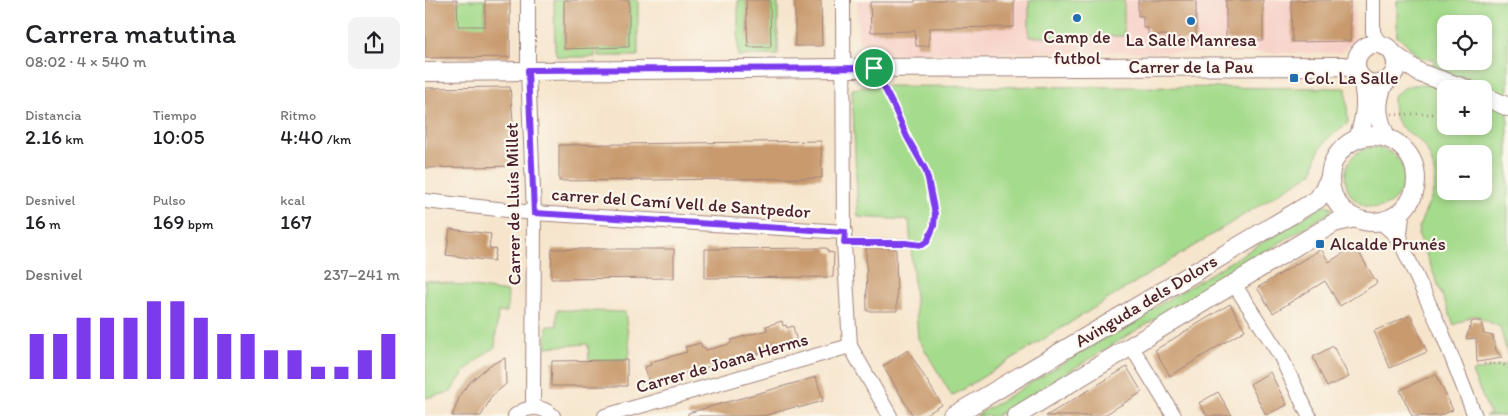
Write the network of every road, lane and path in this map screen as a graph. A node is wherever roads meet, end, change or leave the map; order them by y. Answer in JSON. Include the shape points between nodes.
{"nodes":[{"id":1,"x":528,"y":0,"type":"edge"},
{"id":2,"x":843,"y":0,"type":"edge"},
{"id":3,"x":1373,"y":0,"type":"edge"},
{"id":4,"x":1379,"y":44,"type":"junction"},
{"id":5,"x":1394,"y":55,"type":"junction"},
{"id":6,"x":843,"y":68,"type":"junction"},
{"id":7,"x":874,"y":68,"type":"junction"},
{"id":8,"x":528,"y":70,"type":"junction"},
{"id":9,"x":425,"y":72,"type":"edge"},
{"id":10,"x":1420,"y":73,"type":"junction"},
{"id":11,"x":1359,"y":74,"type":"junction"},
{"id":12,"x":1441,"y":80,"type":"edge"},
{"id":13,"x":1387,"y":81,"type":"junction"},
{"id":14,"x":1492,"y":100,"type":"edge"},
{"id":15,"x":1508,"y":107,"type":"edge"},
{"id":16,"x":1378,"y":114,"type":"junction"},
{"id":17,"x":1437,"y":114,"type":"edge"},
{"id":18,"x":1358,"y":138,"type":"junction"},
{"id":19,"x":1387,"y":138,"type":"junction"},
{"id":20,"x":1330,"y":178,"type":"junction"},
{"id":21,"x":425,"y":201,"type":"edge"},
{"id":22,"x":1403,"y":209,"type":"junction"},
{"id":23,"x":534,"y":213,"type":"junction"},
{"id":24,"x":1355,"y":218,"type":"junction"},
{"id":25,"x":1379,"y":221,"type":"junction"},
{"id":26,"x":844,"y":237,"type":"junction"},
{"id":27,"x":905,"y":243,"type":"joint"},
{"id":28,"x":1401,"y":243,"type":"junction"},
{"id":29,"x":1234,"y":284,"type":"junction"},
{"id":30,"x":850,"y":346,"type":"junction"},
{"id":31,"x":1131,"y":346,"type":"junction"},
{"id":32,"x":1484,"y":364,"type":"dead end"},
{"id":33,"x":1508,"y":368,"type":"edge"},
{"id":34,"x":533,"y":408,"type":"junction"},
{"id":35,"x":1027,"y":413,"type":"edge"},
{"id":36,"x":515,"y":416,"type":"edge"},
{"id":37,"x":553,"y":416,"type":"edge"},
{"id":38,"x":605,"y":416,"type":"edge"},
{"id":39,"x":891,"y":416,"type":"edge"},
{"id":40,"x":953,"y":416,"type":"edge"},
{"id":41,"x":1174,"y":416,"type":"edge"},
{"id":42,"x":1309,"y":416,"type":"edge"},
{"id":43,"x":1475,"y":416,"type":"edge"}],
"edges":[{"from":1,"to":8,"type":"street","name":"Carrer de Lluís Millet"},
{"from":2,"to":6,"type":"street"},
{"from":3,"to":4,"type":"street","via":[[1373,32]]},
{"from":4,"to":5,"type":"street","via":[[1388,47]]},
{"from":4,"to":11,"type":"street","via":[[1370,44],[1362,49],[1356,64]]},
{"from":5,"to":10,"type":"street"},
{"from":5,"to":13,"type":"street","via":[[1396,70]]},
{"from":6,"to":7,"type":"street","name":"Carrer de la Pau"},
{"from":6,"to":8,"type":"street","name":"Carrer de la Pau"},
{"from":6,"to":26,"type":"street"},
{"from":7,"to":11,"type":"street","name":"Carrer de la Pau","via":[[1344,66]]},
{"from":7,"to":27,"type":"path","via":[[925,169],[935,214],[927,242],[922,245]]},
{"from":8,"to":9,"type":"street","name":"Carrer de la Pau"},
{"from":8,"to":23,"type":"street","name":"Carrer de Lluís Millet"},
{"from":10,"to":12,"type":"street"},
{"from":10,"to":13,"type":"street"},
{"from":11,"to":13,"type":"street","via":[[1371,84]]},
{"from":11,"to":18,"type":"street","via":[[1365,92],[1365,120]]},
{"from":13,"to":16,"type":"street","via":[[1379,94]]},
{"from":14,"to":15,"type":"street"},
{"from":16,"to":17,"type":"path"},
{"from":16,"to":19,"type":"street"},
{"from":18,"to":19,"type":"street","via":[[1373,135]]},
{"from":18,"to":20,"type":"street","via":[[1338,153]]},
{"from":19,"to":22,"type":"street","via":[[1403,148],[1415,169],[1415,188]]},
{"from":20,"to":24,"type":"street","via":[[1335,199]]},
{"from":20,"to":40,"type":"street","name":"Avinguda dels Dolors","via":[[1318,199]]},
{"from":21,"to":23,"type":"street","name":"carrer del Camí Vell de Santpedor"},
{"from":22,"to":25,"type":"street","via":[[1395,216]]},
{"from":22,"to":28,"type":"street"},
{"from":23,"to":26,"type":"street","name":"carrer del Camí Vell de Santpedor"},
{"from":23,"to":34,"type":"street","name":"Carrer de Lluís Millet"},
{"from":24,"to":25,"type":"street"},
{"from":24,"to":29,"type":"street","name":"Avinguda dels Dolors","via":[[1334,223]]},
{"from":25,"to":28,"type":"street"},
{"from":26,"to":27,"type":"lane"},
{"from":26,"to":30,"type":"street"},
{"from":28,"to":43,"type":"street","via":[[1441,330]]},
{"from":29,"to":31,"type":"street","name":"Avinguda dels Dolors"},
{"from":29,"to":42,"type":"street","via":[[1279,355]]},
{"from":30,"to":38,"type":"street","name":"Carrer de Joana Herms"},
{"from":30,"to":39,"type":"street"},
{"from":31,"to":35,"type":"street","name":"Avinguda dels Dolors"},
{"from":31,"to":41,"type":"street"},
{"from":32,"to":33,"type":"path","via":[[1502,364]]},
{"from":34,"to":36,"type":"street"},
{"from":34,"to":37,"type":"street"}]}
